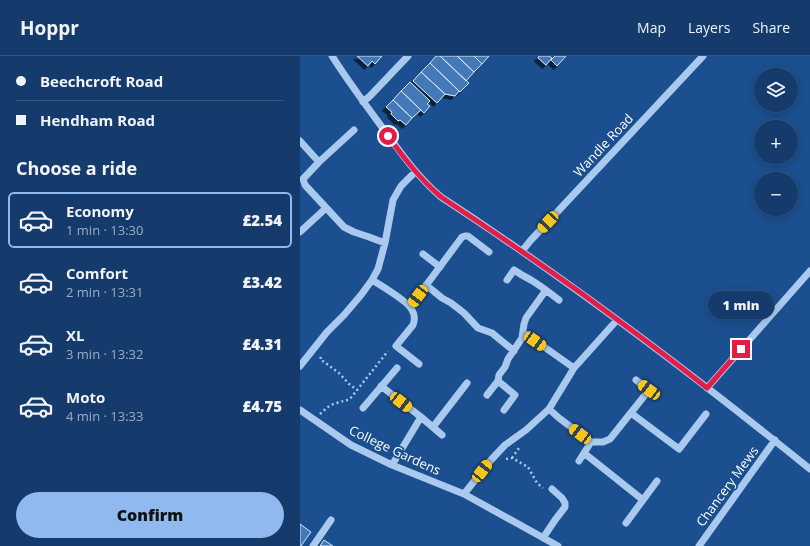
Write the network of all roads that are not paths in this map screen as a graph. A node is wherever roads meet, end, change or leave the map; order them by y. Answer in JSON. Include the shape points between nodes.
{"nodes":[{"id":1,"x":332,"y":56,"type":"edge"},
{"id":2,"x":408,"y":56,"type":"edge"},
{"id":3,"x":703,"y":56,"type":"edge"},
{"id":4,"x":363,"y":102,"type":"junction"},
{"id":5,"x":354,"y":130,"type":"dead end"},
{"id":6,"x":300,"y":141,"type":"edge"},
{"id":7,"x":319,"y":162,"type":"junction"},
{"id":8,"x":415,"y":172,"type":"junction"},
{"id":9,"x":301,"y":179,"type":"edge"},
{"id":10,"x":326,"y":208,"type":"junction"},
{"id":11,"x":300,"y":232,"type":"edge"},
{"id":12,"x":385,"y":244,"type":"junction"},
{"id":13,"x":489,"y":252,"type":"dead end"},
{"id":14,"x":522,"y":252,"type":"junction"},
{"id":15,"x":423,"y":254,"type":"dead end"},
{"id":16,"x":440,"y":267,"type":"junction"},
{"id":17,"x":810,"y":271,"type":"edge"},
{"id":18,"x":372,"y":280,"type":"junction"},
{"id":19,"x":507,"y":280,"type":"dead end"},
{"id":20,"x":426,"y":285,"type":"junction"},
{"id":21,"x":546,"y":290,"type":"junction"},
{"id":22,"x":559,"y":300,"type":"dead end"},
{"id":23,"x":410,"y":307,"type":"junction"},
{"id":24,"x":617,"y":320,"type":"junction"},
{"id":25,"x":523,"y":332,"type":"junction"},
{"id":26,"x":514,"y":351,"type":"junction"},
{"id":27,"x":419,"y":364,"type":"dead end"},
{"id":28,"x":300,"y":366,"type":"edge"},
{"id":29,"x":397,"y":368,"type":"dead end"},
{"id":30,"x":574,"y":368,"type":"junction"},
{"id":31,"x":636,"y":380,"type":"dead end"},
{"id":32,"x":498,"y":381,"type":"junction"},
{"id":33,"x":467,"y":383,"type":"dead end"},
{"id":34,"x":381,"y":386,"type":"junction"},
{"id":35,"x":707,"y":388,"type":"junction"},
{"id":36,"x":487,"y":395,"type":"dead end"},
{"id":37,"x":363,"y":408,"type":"dead end"},
{"id":38,"x":549,"y":409,"type":"junction"},
{"id":39,"x":300,"y":410,"type":"edge"},
{"id":40,"x":504,"y":410,"type":"dead end"},
{"id":41,"x":631,"y":413,"type":"junction"},
{"id":42,"x":706,"y":414,"type":"dead end"},
{"id":43,"x":421,"y":417,"type":"junction"},
{"id":44,"x":433,"y":427,"type":"junction"},
{"id":45,"x":442,"y":435,"type":"dead end"},
{"id":46,"x":775,"y":440,"type":"junction"},
{"id":47,"x":591,"y":442,"type":"junction"},
{"id":48,"x":584,"y":453,"type":"junction"},
{"id":49,"x":579,"y":461,"type":"dead end"},
{"id":50,"x":392,"y":465,"type":"junction"},
{"id":51,"x":810,"y":468,"type":"edge"},
{"id":52,"x":657,"y":481,"type":"dead end"},
{"id":53,"x":552,"y":489,"type":"road end"},
{"id":54,"x":464,"y":494,"type":"junction"},
{"id":55,"x":643,"y":500,"type":"junction"},
{"id":56,"x":331,"y":520,"type":"dead end"},
{"id":57,"x":626,"y":523,"type":"dead end"},
{"id":58,"x":543,"y":538,"type":"junction"},
{"id":59,"x":313,"y":546,"type":"edge"},
{"id":60,"x":558,"y":546,"type":"edge"},
{"id":61,"x":699,"y":546,"type":"edge"}],
"edges":[{"from":1,"to":4,"type":"street"},
{"from":2,"to":4,"type":"street"},
{"from":3,"to":14,"type":"street","name":"Wandle Road"},
{"from":4,"to":8,"type":"street"},
{"from":5,"to":7,"type":"street"},
{"from":6,"to":7,"type":"street"},
{"from":7,"to":9,"type":"street"},
{"from":8,"to":12,"type":"street","via":[[401,186],[393,200]]},
{"from":8,"to":14,"type":"street","via":[[441,197]]},
{"from":9,"to":10,"type":"street"},
{"from":10,"to":11,"type":"street"},
{"from":10,"to":12,"type":"street","via":[[344,227]]},
{"from":12,"to":18,"type":"street"},
{"from":13,"to":16,"type":"street","via":[[465,236]]},
{"from":14,"to":24,"type":"street"},
{"from":15,"to":16,"type":"street"},
{"from":16,"to":20,"type":"street"},
{"from":17,"to":35,"type":"street"},
{"from":18,"to":23,"type":"street"},
{"from":18,"to":28,"type":"street"},
{"from":19,"to":21,"type":"street","via":[[514,270]]},
{"from":20,"to":23,"type":"street"},
{"from":20,"to":26,"type":"street","via":[[464,313],[478,328],[492,333]]},
{"from":21,"to":22,"type":"street"},
{"from":21,"to":25,"type":"street","via":[[526,318]]},
{"from":23,"to":27,"type":"street","via":[[414,317],[413,325],[396,346]]},
{"from":24,"to":30,"type":"street"},
{"from":24,"to":35,"type":"street"},
{"from":25,"to":26,"type":"street"},
{"from":25,"to":30,"type":"street"},
{"from":26,"to":32,"type":"street"},
{"from":29,"to":34,"type":"street"},
{"from":30,"to":38,"type":"street"},
{"from":31,"to":41,"type":"street","via":[[649,390]]},
{"from":32,"to":36,"type":"street"},
{"from":32,"to":40,"type":"street","via":[[515,395]]},
{"from":33,"to":44,"type":"street"},
{"from":34,"to":37,"type":"street"},
{"from":34,"to":43,"type":"street"},
{"from":35,"to":46,"type":"street"},
{"from":38,"to":47,"type":"street"},
{"from":38,"to":54,"type":"street","via":[[505,446]]},
{"from":39,"to":50,"type":"street","name":"College Gardens","via":[[351,446]]},
{"from":41,"to":42,"type":"street","via":[[679,449]]},
{"from":41,"to":47,"type":"street","via":[[610,439]]},
{"from":43,"to":44,"type":"street"},
{"from":43,"to":50,"type":"street"},
{"from":44,"to":45,"type":"street"},
{"from":46,"to":51,"type":"street"},
{"from":46,"to":61,"type":"street","name":"Chancery Mews"},
{"from":47,"to":48,"type":"street"},
{"from":48,"to":49,"type":"street"},
{"from":48,"to":55,"type":"street"},
{"from":50,"to":54,"type":"street","name":"College Gardens"},
{"from":52,"to":55,"type":"street"},
{"from":53,"to":58,"type":"street","via":[[562,498],[565,507]]},
{"from":54,"to":58,"type":"street","name":"College Gardens"},
{"from":55,"to":57,"type":"street"},
{"from":56,"to":59,"type":"street"},
{"from":58,"to":60,"type":"street","name":"College Gardens"}]}
